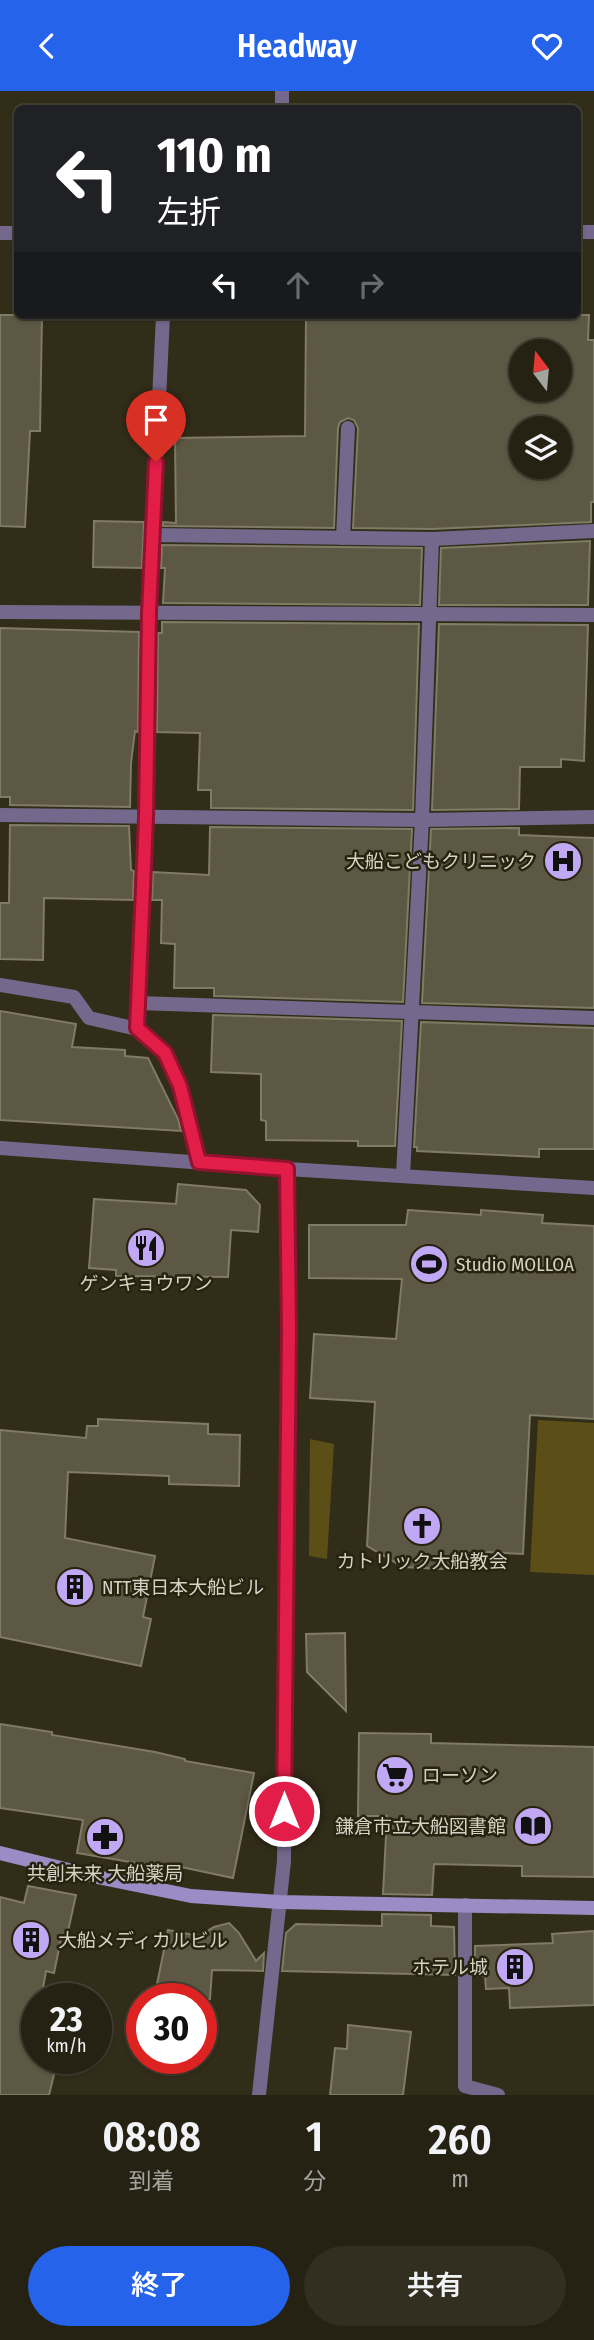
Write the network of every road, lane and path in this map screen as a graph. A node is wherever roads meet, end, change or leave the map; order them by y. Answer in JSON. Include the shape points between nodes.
{"nodes":[{"id":1,"x":163,"y":319,"type":"edge"},
{"id":2,"x":348,"y":428,"type":"dead end"},
{"id":3,"x":594,"y":531,"type":"edge"},
{"id":4,"x":153,"y":535,"type":"junction"},
{"id":5,"x":343,"y":538,"type":"junction"},
{"id":6,"x":432,"y":539,"type":"junction"},
{"id":7,"x":0,"y":612,"type":"edge"},
{"id":8,"x":149,"y":613,"type":"junction"},
{"id":9,"x":428,"y":615,"type":"junction"},
{"id":10,"x":594,"y":615,"type":"edge"},
{"id":11,"x":0,"y":815,"type":"edge"},
{"id":12,"x":146,"y":817,"type":"junction"},
{"id":13,"x":594,"y":817,"type":"edge"},
{"id":14,"x":422,"y":820,"type":"junction"},
{"id":15,"x":0,"y":985,"type":"edge"},
{"id":16,"x":138,"y":1003,"type":"junction"},
{"id":17,"x":412,"y":1012,"type":"junction"},
{"id":18,"x":594,"y":1018,"type":"edge"},
{"id":19,"x":137,"y":1028,"type":"junction"},
{"id":20,"x":0,"y":1148,"type":"edge"},
{"id":21,"x":199,"y":1162,"type":"junction"},
{"id":22,"x":287,"y":1169,"type":"junction"},
{"id":23,"x":403,"y":1175,"type":"junction"},
{"id":24,"x":594,"y":1188,"type":"edge"},
{"id":25,"x":0,"y":1853,"type":"edge"},
{"id":26,"x":279,"y":1902,"type":"junction"},
{"id":27,"x":465,"y":1905,"type":"junction"},
{"id":28,"x":594,"y":1908,"type":"edge"},
{"id":29,"x":259,"y":2095,"type":"edge"},
{"id":30,"x":498,"y":2095,"type":"edge"}],
"edges":[{"from":1,"to":4,"type":"street"},
{"from":2,"to":5,"type":"street"},
{"from":3,"to":6,"type":"street"},
{"from":4,"to":5,"type":"street"},
{"from":4,"to":8,"type":"street"},
{"from":5,"to":6,"type":"street"},
{"from":6,"to":9,"type":"street"},
{"from":7,"to":8,"type":"street"},
{"from":8,"to":9,"type":"street"},
{"from":8,"to":12,"type":"street"},
{"from":9,"to":10,"type":"street"},
{"from":9,"to":14,"type":"street"},
{"from":11,"to":12,"type":"street"},
{"from":12,"to":14,"type":"street"},
{"from":12,"to":16,"type":"street"},
{"from":13,"to":14,"type":"street"},
{"from":14,"to":17,"type":"street"},
{"from":15,"to":19,"type":"street","via":[[74,997],[89,1018]]},
{"from":16,"to":17,"type":"street"},
{"from":16,"to":19,"type":"street"},
{"from":17,"to":18,"type":"street"},
{"from":17,"to":23,"type":"street"},
{"from":19,"to":21,"type":"street","via":[[165,1053],[180,1086]]},
{"from":20,"to":21,"type":"street"},
{"from":21,"to":22,"type":"street"},
{"from":22,"to":23,"type":"street"},
{"from":22,"to":26,"type":"street","via":[[284,1861]]},
{"from":23,"to":24,"type":"street"},
{"from":25,"to":26,"type":"street","via":[[151,1889]]},
{"from":26,"to":27,"type":"street"},
{"from":26,"to":29,"type":"street"},
{"from":27,"to":28,"type":"street"},
{"from":27,"to":30,"type":"street","via":[[465,2085]]}]}
